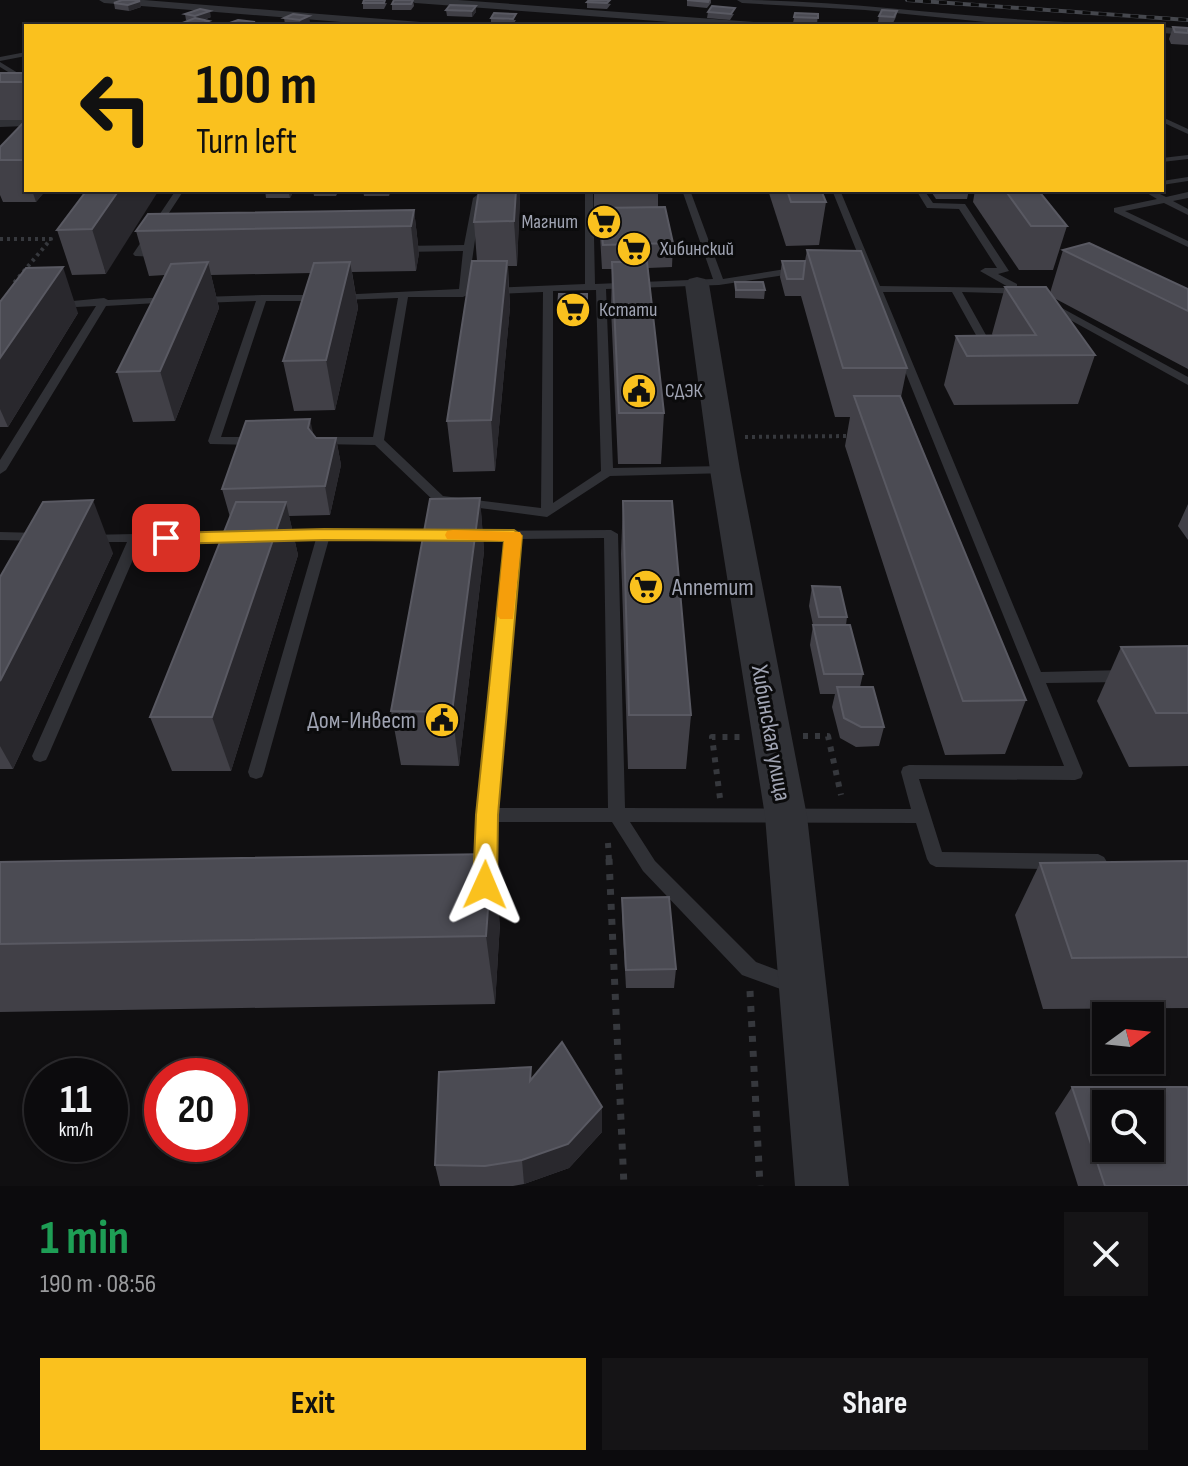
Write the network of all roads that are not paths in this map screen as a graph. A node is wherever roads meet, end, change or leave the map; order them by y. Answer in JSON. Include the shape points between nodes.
{"nodes":[{"id":1,"x":104,"y":0,"type":"edge"},
{"id":2,"x":263,"y":0,"type":"edge"},
{"id":3,"x":415,"y":0,"type":"edge"},
{"id":4,"x":742,"y":0,"type":"edge"},
{"id":5,"x":244,"y":12,"type":"junction"},
{"id":6,"x":257,"y":13,"type":"junction"},
{"id":7,"x":233,"y":21,"type":"edge"},
{"id":8,"x":406,"y":24,"type":"edge"},
{"id":9,"x":742,"y":24,"type":"edge"},
{"id":10,"x":1001,"y":24,"type":"edge"},
{"id":11,"x":1164,"y":30,"type":"edge"},
{"id":12,"x":1188,"y":32,"type":"edge"},
{"id":13,"x":24,"y":55,"type":"edge"},
{"id":14,"x":0,"y":61,"type":"edge"},
{"id":15,"x":24,"y":79,"type":"edge"},
{"id":16,"x":1164,"y":120,"type":"edge"},
{"id":17,"x":24,"y":122,"type":"edge"},
{"id":18,"x":0,"y":123,"type":"edge"},
{"id":19,"x":1188,"y":123,"type":"edge"},
{"id":20,"x":1173,"y":125,"type":"junction"},
{"id":21,"x":1188,"y":132,"type":"edge"},
{"id":22,"x":1188,"y":157,"type":"edge"},
{"id":23,"x":1164,"y":160,"type":"edge"},
{"id":24,"x":1188,"y":179,"type":"edge"},
{"id":25,"x":1164,"y":183,"type":"edge"},
{"id":26,"x":179,"y":192,"type":"edge"},
{"id":27,"x":589,"y":192,"type":"edge"},
{"id":28,"x":686,"y":192,"type":"edge"},
{"id":29,"x":837,"y":192,"type":"edge"},
{"id":30,"x":921,"y":192,"type":"edge"},
{"id":31,"x":1150,"y":192,"type":"edge"},
{"id":32,"x":1188,"y":195,"type":"edge"},
{"id":33,"x":477,"y":198,"type":"edge"},
{"id":34,"x":1162,"y":199,"type":"junction"},
{"id":35,"x":1188,"y":212,"type":"edge"},
{"id":36,"x":1188,"y":244,"type":"edge"},
{"id":37,"x":468,"y":248,"type":"junction"},
{"id":38,"x":390,"y":249,"type":"edge"},
{"id":39,"x":170,"y":254,"type":"edge"},
{"id":40,"x":809,"y":269,"type":"edge"},
{"id":41,"x":708,"y":283,"type":"junction"},
{"id":42,"x":596,"y":286,"type":"junction"},
{"id":43,"x":1018,"y":288,"type":"junction"},
{"id":44,"x":876,"y":289,"type":"junction"},
{"id":45,"x":955,"y":289,"type":"junction"},
{"id":46,"x":548,"y":290,"type":"junction"},
{"id":47,"x":463,"y":294,"type":"junction"},
{"id":48,"x":403,"y":297,"type":"junction"},
{"id":49,"x":262,"y":298,"type":"junction"},
{"id":50,"x":104,"y":301,"type":"junction"},
{"id":51,"x":47,"y":305,"type":"edge"},
{"id":52,"x":997,"y":363,"type":"edge"},
{"id":53,"x":1188,"y":382,"type":"edge"},
{"id":54,"x":273,"y":441,"type":"edge"},
{"id":55,"x":303,"y":441,"type":"edge"},
{"id":56,"x":378,"y":441,"type":"junction"},
{"id":57,"x":722,"y":453,"type":"junction"},
{"id":58,"x":0,"y":470,"type":"edge"},
{"id":59,"x":607,"y":472,"type":"junction"},
{"id":60,"x":547,"y":513,"type":"junction"},
{"id":61,"x":324,"y":534,"type":"junction"},
{"id":62,"x":0,"y":536,"type":"edge"},
{"id":63,"x":514,"y":536,"type":"junction"},
{"id":64,"x":60,"y":537,"type":"edge"},
{"id":65,"x":75,"y":537,"type":"edge"},
{"id":66,"x":135,"y":539,"type":"junction"},
{"id":67,"x":1142,"y":676,"type":"edge"},
{"id":68,"x":1036,"y":678,"type":"junction"},
{"id":69,"x":40,"y":756,"type":"dead end"},
{"id":70,"x":256,"y":772,"type":"dead end"},
{"id":71,"x":487,"y":815,"type":"junction"},
{"id":72,"x":612,"y":816,"type":"junction"},
{"id":73,"x":786,"y":816,"type":"junction"},
{"id":74,"x":922,"y":816,"type":"junction"},
{"id":75,"x":1109,"y":863,"type":"edge"},
{"id":76,"x":469,"y":886,"type":"edge"},
{"id":77,"x":802,"y":987,"type":"junction"},
{"id":78,"x":822,"y":1186,"type":"edge"}],
"edges":[{"from":1,"to":5,"type":"street"},
{"from":2,"to":5,"type":"street"},
{"from":3,"to":9,"type":"street"},
{"from":4,"to":10,"type":"street","via":[[865,7]]},
{"from":5,"to":6,"type":"street"},
{"from":6,"to":7,"type":"street"},
{"from":6,"to":8,"type":"street"},
{"from":11,"to":12,"type":"street"},
{"from":13,"to":14,"type":"lane"},
{"from":14,"to":15,"type":"lane"},
{"from":16,"to":20,"type":"lane"},
{"from":17,"to":18,"type":"street"},
{"from":19,"to":20,"type":"lane"},
{"from":20,"to":21,"type":"lane"},
{"from":22,"to":23,"type":"lane"},
{"from":24,"to":25,"type":"lane"},
{"from":26,"to":39,"type":"lane","via":[[138,254]]},
{"from":27,"to":42,"type":"lane"},
{"from":28,"to":41,"type":"lane"},
{"from":29,"to":44,"type":"lane","via":[[859,264]]},
{"from":30,"to":43,"type":"lane","via":[[930,206],[962,206],[1004,271],[985,271]]},
{"from":31,"to":34,"type":"lane"},
{"from":32,"to":34,"type":"lane"},
{"from":33,"to":37,"type":"lane"},
{"from":34,"to":35,"type":"lane"},
{"from":34,"to":36,"type":"lane","via":[[1117,210]]},
{"from":37,"to":38,"type":"lane"},
{"from":37,"to":47,"type":"lane"},
{"from":40,"to":41,"type":"lane"},
{"from":41,"to":42,"type":"lane"},
{"from":41,"to":57,"type":"street","name":"Хибинская улица"},
{"from":42,"to":46,"type":"lane"},
{"from":42,"to":59,"type":"lane"},
{"from":43,"to":45,"type":"lane"},
{"from":43,"to":53,"type":"lane"},
{"from":44,"to":45,"type":"lane"},
{"from":44,"to":68,"type":"lane"},
{"from":45,"to":52,"type":"lane"},
{"from":46,"to":47,"type":"lane"},
{"from":46,"to":60,"type":"lane"},
{"from":47,"to":48,"type":"lane"},
{"from":48,"to":49,"type":"lane"},
{"from":48,"to":56,"type":"lane"},
{"from":49,"to":50,"type":"lane"},
{"from":49,"to":54,"type":"lane","via":[[214,441]]},
{"from":50,"to":51,"type":"lane"},
{"from":50,"to":58,"type":"lane"},
{"from":55,"to":56,"type":"lane"},
{"from":56,"to":60,"type":"lane","via":[[439,499]]},
{"from":57,"to":59,"type":"lane"},
{"from":57,"to":73,"type":"street","name":"Хибинская улица"},
{"from":59,"to":60,"type":"lane"},
{"from":61,"to":63,"type":"lane"},
{"from":61,"to":66,"type":"lane"},
{"from":61,"to":70,"type":"lane"},
{"from":62,"to":64,"type":"lane"},
{"from":63,"to":71,"type":"lane"},
{"from":63,"to":72,"type":"lane","via":[[611,534]]},
{"from":65,"to":66,"type":"lane"},
{"from":66,"to":69,"type":"lane"},
{"from":67,"to":68,"type":"lane"},
{"from":68,"to":74,"type":"lane","via":[[1075,773],[909,772]]},
{"from":71,"to":72,"type":"lane"},
{"from":71,"to":76,"type":"lane","via":[[485,885]]},
{"from":72,"to":73,"type":"lane"},
{"from":72,"to":77,"type":"lane","via":[[649,866],[749,969]]},
{"from":73,"to":74,"type":"lane"},
{"from":73,"to":77,"type":"street","name":"Хибинская улица"},
{"from":74,"to":75,"type":"lane","via":[[936,859]]},
{"from":77,"to":78,"type":"street","name":"Хибинская улица"}]}
